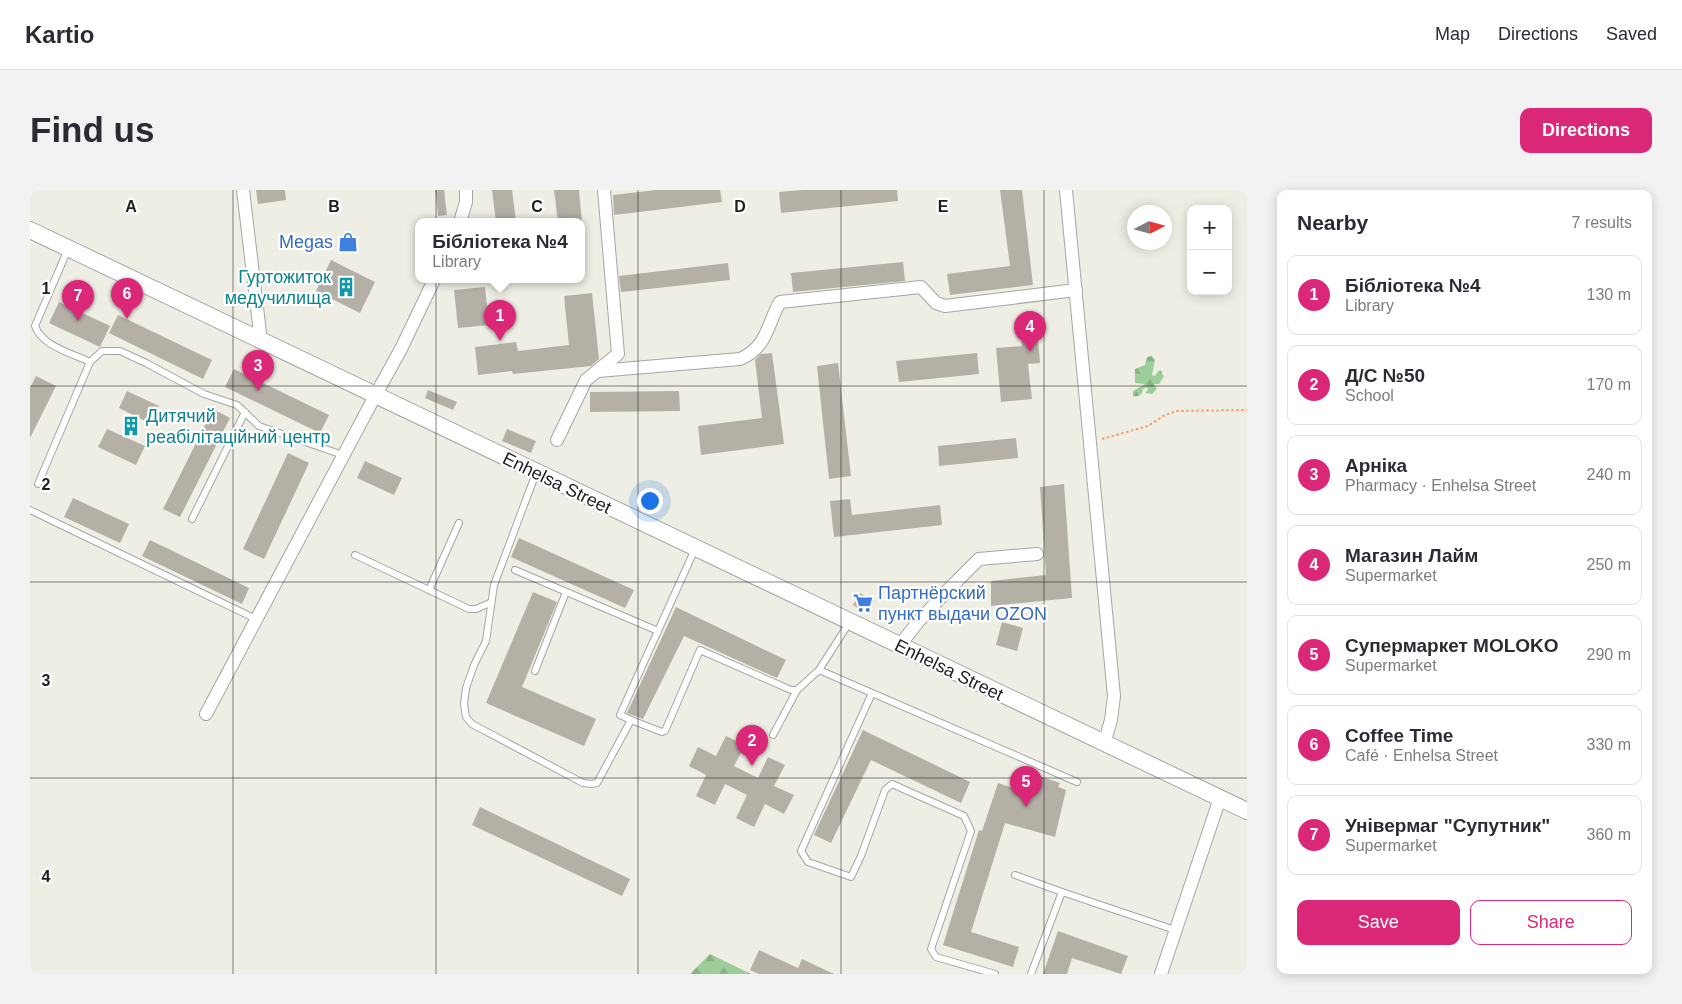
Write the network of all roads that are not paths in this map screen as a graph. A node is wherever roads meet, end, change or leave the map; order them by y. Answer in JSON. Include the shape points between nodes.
{"nodes":[{"id":1,"x":243,"y":190,"type":"edge"},
{"id":2,"x":466,"y":190,"type":"edge"},
{"id":3,"x":604,"y":190,"type":"edge"},
{"id":4,"x":1066,"y":190,"type":"edge"},
{"id":5,"x":461,"y":218,"type":"edge"},
{"id":6,"x":30,"y":230,"type":"edge"},
{"id":7,"x":69,"y":248,"type":"junction"},
{"id":8,"x":433,"y":283,"type":"edge"},
{"id":9,"x":1076,"y":290,"type":"junction"},
{"id":10,"x":261,"y":341,"type":"junction"},
{"id":11,"x":90,"y":362,"type":"junction"},
{"id":12,"x":598,"y":371,"type":"junction"},
{"id":13,"x":375,"y":396,"type":"junction"},
{"id":14,"x":244,"y":412,"type":"junction"},
{"id":15,"x":557,"y":440,"type":"dead end"},
{"id":16,"x":343,"y":456,"type":"junction"},
{"id":17,"x":536,"y":473,"type":"junction"},
{"id":18,"x":38,"y":484,"type":"dead end"},
{"id":19,"x":30,"y":510,"type":"edge"},
{"id":20,"x":192,"y":519,"type":"dead end"},
{"id":21,"x":459,"y":523,"type":"dead end"},
{"id":22,"x":695,"y":549,"type":"junction"},
{"id":23,"x":1037,"y":554,"type":"dead end"},
{"id":24,"x":355,"y":555,"type":"dead end"},
{"id":25,"x":515,"y":570,"type":"dead end"},
{"id":26,"x":429,"y":590,"type":"junction"},
{"id":27,"x":566,"y":592,"type":"junction"},
{"id":28,"x":490,"y":602,"type":"junction"},
{"id":29,"x":256,"y":619,"type":"junction"},
{"id":30,"x":850,"y":622,"type":"junction"},
{"id":31,"x":658,"y":631,"type":"junction"},
{"id":32,"x":899,"y":646,"type":"junction"},
{"id":33,"x":820,"y":670,"type":"junction"},
{"id":34,"x":535,"y":671,"type":"dead end"},
{"id":35,"x":797,"y":690,"type":"junction"},
{"id":36,"x":872,"y":693,"type":"junction"},
{"id":37,"x":206,"y":714,"type":"dead end"},
{"id":38,"x":631,"y":720,"type":"junction"},
{"id":39,"x":773,"y":735,"type":"dead end"},
{"id":40,"x":1104,"y":744,"type":"junction"},
{"id":41,"x":1077,"y":782,"type":"dead end"},
{"id":42,"x":1220,"y":798,"type":"junction"},
{"id":43,"x":1247,"y":811,"type":"edge"},
{"id":44,"x":1015,"y":875,"type":"dead end"},
{"id":45,"x":1062,"y":892,"type":"junction"},
{"id":46,"x":1176,"y":930,"type":"junction"},
{"id":47,"x":995,"y":974,"type":"edge"},
{"id":48,"x":1031,"y":974,"type":"edge"},
{"id":49,"x":1161,"y":974,"type":"edge"}],
"edges":[{"from":1,"to":10,"type":"street"},
{"from":2,"to":5,"type":"street"},
{"from":3,"to":12,"type":"street","via":[[618,354]]},
{"from":4,"to":9,"type":"street"},
{"from":6,"to":7,"type":"street","name":"Enhelsa Street"},
{"from":7,"to":10,"type":"street","name":"Enhelsa Street"},
{"from":7,"to":11,"type":"lane","via":[[35,326],[38,335],[46,341]]},
{"from":8,"to":13,"type":"street"},
{"from":9,"to":12,"type":"street","via":[[945,306],[936,303],[921,286],[780,302],[764,338],[740,360]]},
{"from":9,"to":40,"type":"street","via":[[1114,696],[1112,720]]},
{"from":10,"to":13,"type":"street","name":"Enhelsa Street"},
{"from":11,"to":14,"type":"lane","via":[[102,351],[120,351],[204,394],[237,405]]},
{"from":11,"to":18,"type":"lane"},
{"from":12,"to":15,"type":"street","via":[[586,380]]},
{"from":13,"to":16,"type":"street"},
{"from":13,"to":17,"type":"street","name":"Enhelsa Street"},
{"from":14,"to":16,"type":"lane","via":[[260,426]]},
{"from":14,"to":20,"type":"lane"},
{"from":16,"to":29,"type":"street"},
{"from":17,"to":22,"type":"street","name":"Enhelsa Street"},
{"from":17,"to":28,"type":"lane"},
{"from":19,"to":29,"type":"lane"},
{"from":21,"to":26,"type":"lane"},
{"from":22,"to":30,"type":"street","name":"Enhelsa Street"},
{"from":22,"to":31,"type":"lane"},
{"from":23,"to":32,"type":"street","via":[[979,559],[923,616]]},
{"from":24,"to":26,"type":"lane"},
{"from":25,"to":27,"type":"lane"},
{"from":26,"to":28,"type":"lane","via":[[469,609]]},
{"from":27,"to":31,"type":"lane"},
{"from":27,"to":34,"type":"lane"},
{"from":28,"to":38,"type":"lane","via":[[486,641],[466,688],[466,717],[472,724],[583,783],[592,784],[598,783]]},
{"from":29,"to":37,"type":"street"},
{"from":30,"to":32,"type":"street","name":"Enhelsa Street"},
{"from":30,"to":33,"type":"lane"},
{"from":31,"to":38,"type":"lane","via":[[620,715]]},
{"from":32,"to":40,"type":"street","name":"Enhelsa Street"},
{"from":33,"to":35,"type":"lane"},
{"from":33,"to":36,"type":"lane"},
{"from":35,"to":38,"type":"lane","via":[[700,650],[665,731]]},
{"from":35,"to":39,"type":"lane"},
{"from":36,"to":41,"type":"lane"},
{"from":36,"to":47,"type":"lane","via":[[801,851],[808,862],[850,877],[885,790],[892,784],[964,816],[970,831],[931,949],[936,957]]},
{"from":40,"to":42,"type":"street","name":"Enhelsa Street"},
{"from":42,"to":43,"type":"street","name":"Enhelsa Street"},
{"from":42,"to":46,"type":"street"},
{"from":44,"to":45,"type":"lane"},
{"from":45,"to":46,"type":"lane"},
{"from":45,"to":48,"type":"lane"},
{"from":46,"to":49,"type":"street"}]}
